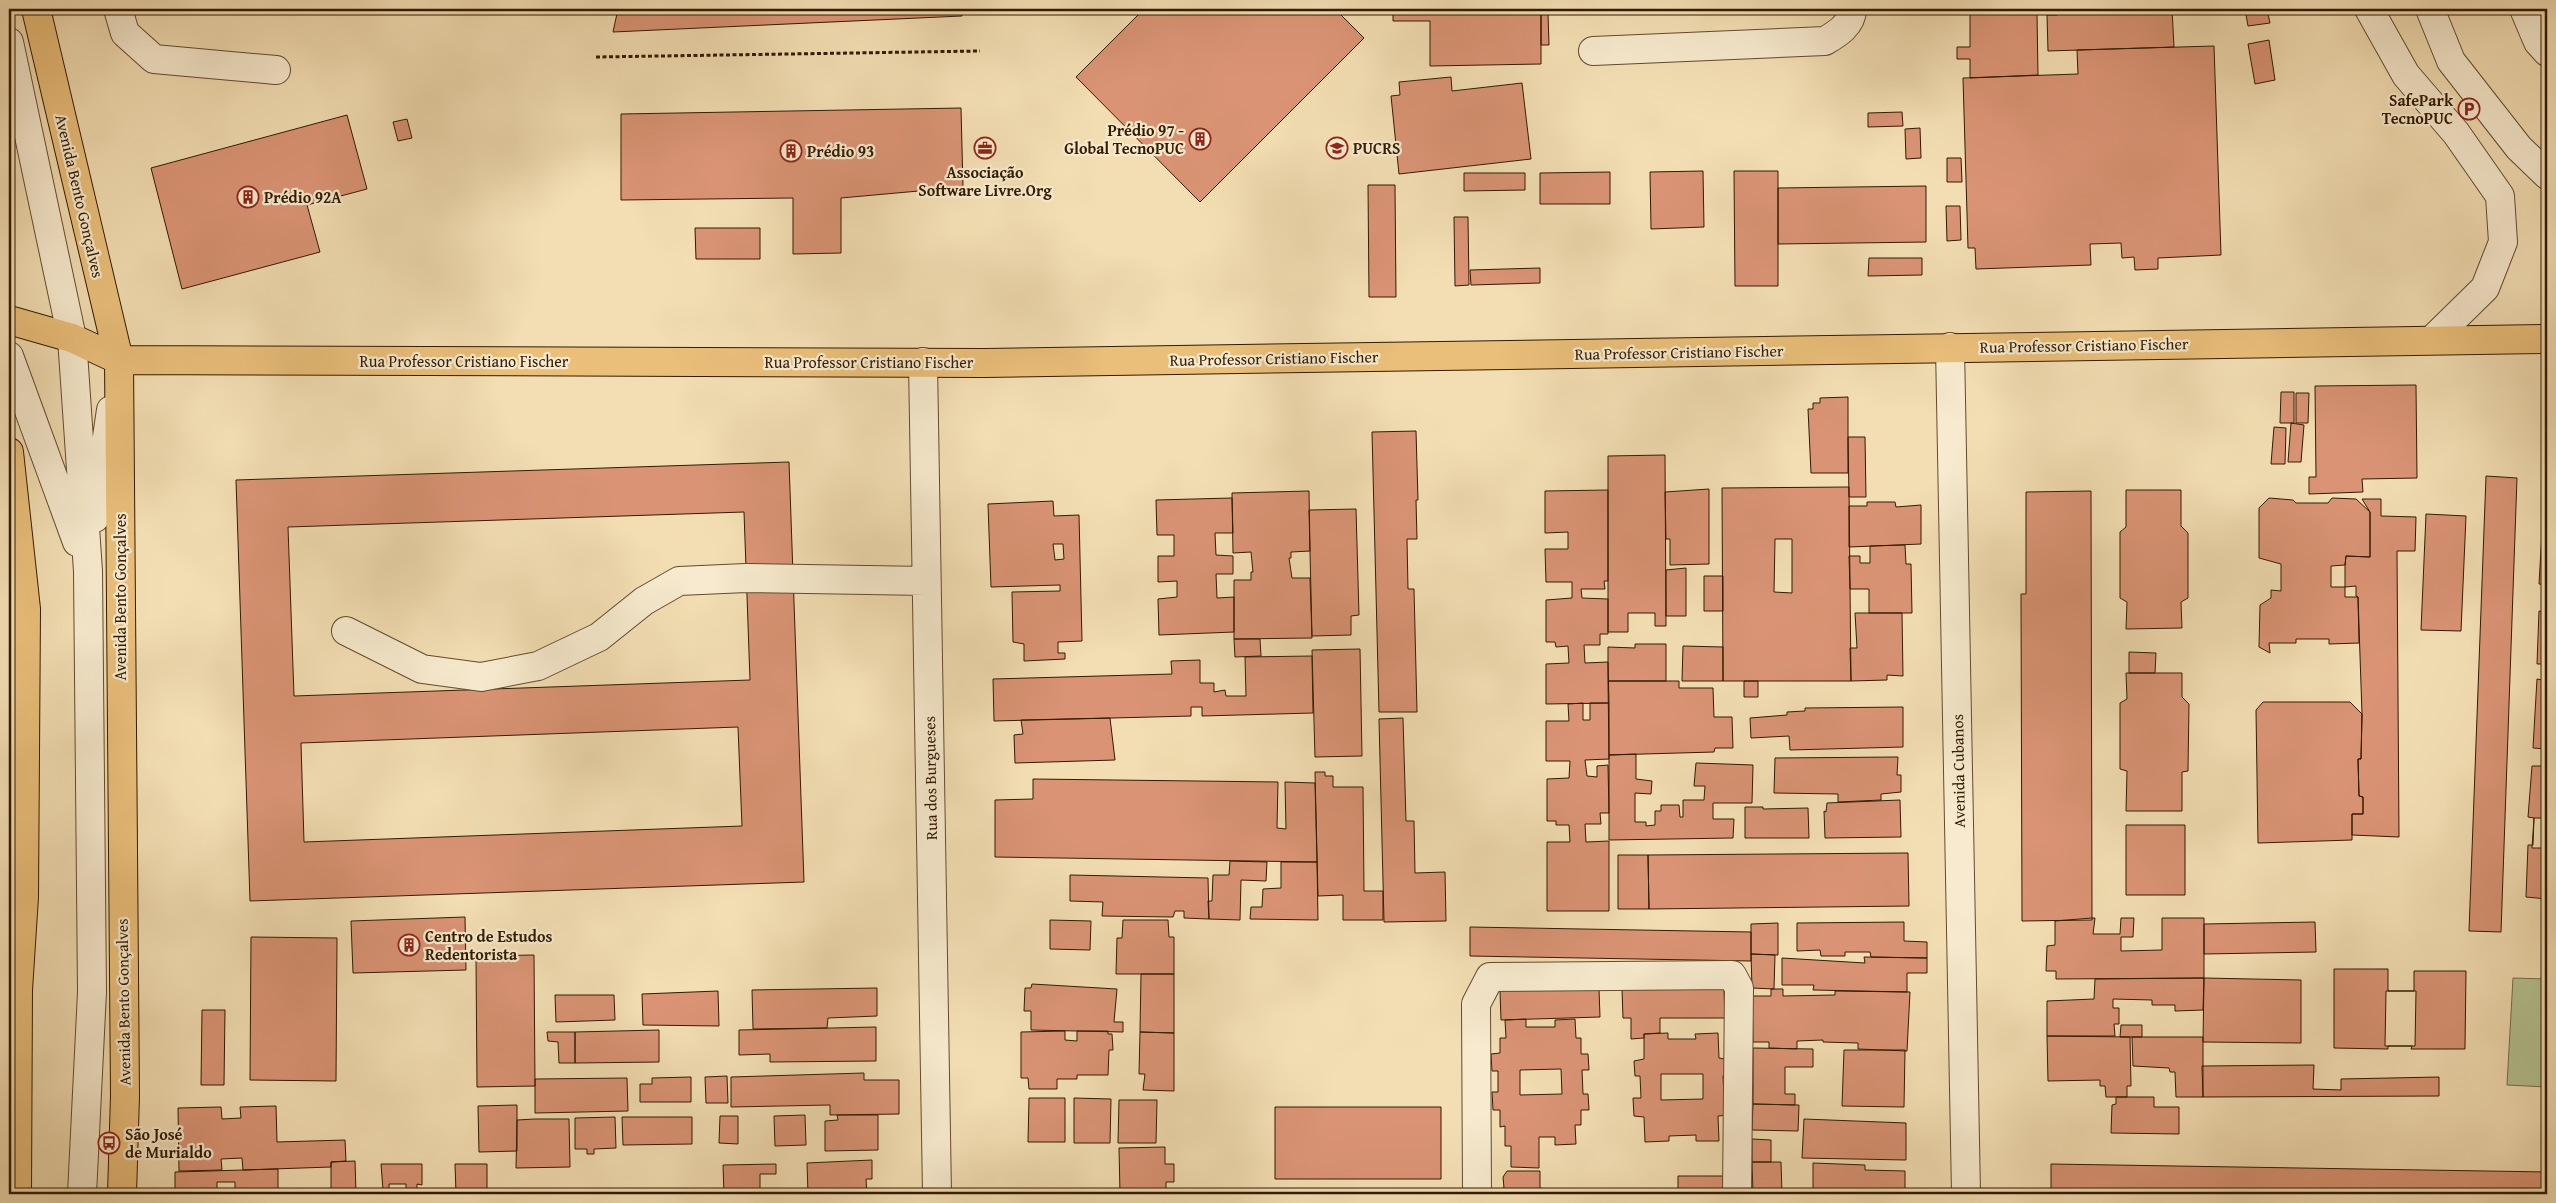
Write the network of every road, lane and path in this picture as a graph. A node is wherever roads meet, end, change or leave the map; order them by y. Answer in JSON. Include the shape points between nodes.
{"nodes":[{"id":1,"x":36,"y":9,"type":"edge"},
{"id":2,"x":118,"y":9,"type":"edge"},
{"id":3,"x":1852,"y":9,"type":"edge"},
{"id":4,"x":2369,"y":9,"type":"edge"},
{"id":5,"x":2430,"y":9,"type":"edge"},
{"id":6,"x":2524,"y":9,"type":"edge"},
{"id":7,"x":9,"y":42,"type":"edge"},
{"id":8,"x":980,"y":51,"type":"dead end"},
{"id":9,"x":1593,"y":51,"type":"dead end"},
{"id":10,"x":2547,"y":52,"type":"edge"},
{"id":11,"x":596,"y":57,"type":"dead end"},
{"id":12,"x":276,"y":70,"type":"dead end"},
{"id":13,"x":2547,"y":175,"type":"edge"},
{"id":14,"x":9,"y":320,"type":"edge"},
{"id":15,"x":72,"y":338,"type":"junction"},
{"id":16,"x":2547,"y":339,"type":"edge"},
{"id":17,"x":2432,"y":340,"type":"junction"},
{"id":18,"x":1950,"y":347,"type":"junction"},
{"id":19,"x":9,"y":356,"type":"edge"},
{"id":20,"x":118,"y":360,"type":"junction"},
{"id":21,"x":923,"y":362,"type":"junction"},
{"id":22,"x":9,"y":452,"type":"edge"},
{"id":23,"x":88,"y":572,"type":"junction"},
{"id":24,"x":926,"y":581,"type":"junction"},
{"id":25,"x":346,"y":631,"type":"dead end"},
{"id":26,"x":17,"y":899,"type":"edge"},
{"id":27,"x":17,"y":1194,"type":"edge"},
{"id":28,"x":82,"y":1194,"type":"edge"},
{"id":29,"x":122,"y":1194,"type":"edge"},
{"id":30,"x":936,"y":1194,"type":"edge"},
{"id":31,"x":1477,"y":1194,"type":"edge"},
{"id":32,"x":1737,"y":1194,"type":"edge"},
{"id":33,"x":1966,"y":1194,"type":"edge"}],
"edges":[{"from":1,"to":20,"type":"main road","name":"Avenida Bento Gonçalves"},
{"from":2,"to":12,"type":"street","via":[[125,32],[154,59]]},
{"from":3,"to":9,"type":"street","via":[[1842,31],[1825,41]]},
{"from":4,"to":17,"type":"street","via":[[2406,75],[2456,133],[2500,196],[2502,242],[2485,288]]},
{"from":5,"to":13,"type":"street","via":[[2451,61],[2519,148]]},
{"from":6,"to":10,"type":"street","via":[[2538,42]]},
{"from":7,"to":15,"type":"street"},
{"from":8,"to":11,"type":"path"},
{"from":14,"to":15,"type":"main road","name":"Rua Professor Cristiano Fischer"},
{"from":15,"to":20,"type":"main road","name":"Rua Professor Cristiano Fischer"},
{"from":15,"to":23,"type":"street"},
{"from":16,"to":17,"type":"main road","name":"Rua Professor Cristiano Fischer"},
{"from":17,"to":18,"type":"main road","name":"Rua Professor Cristiano Fischer"},
{"from":18,"to":21,"type":"main road","name":"Rua Professor Cristiano Fischer"},
{"from":18,"to":33,"type":"street","name":"Avenida Cubanos"},
{"from":19,"to":23,"type":"street"},
{"from":20,"to":21,"type":"main road","name":"Rua Professor Cristiano Fischer"},
{"from":20,"to":23,"type":"street"},
{"from":20,"to":29,"type":"main road","name":"Avenida Bento Gonçalves","via":[[125,1096]]},
{"from":21,"to":24,"type":"street","name":"Rua dos Burgueses"},
{"from":22,"to":26,"type":"main road","via":[[26,609]]},
{"from":23,"to":28,"type":"street","via":[[92,992]]},
{"from":24,"to":25,"type":"street","via":[[679,580],[644,601],[599,637],[538,666],[481,677],[422,670]]},
{"from":24,"to":30,"type":"street","name":"Rua dos Burgueses"},
{"from":26,"to":27,"type":"main road"},
{"from":31,"to":32,"type":"street","via":[[1476,1004],[1490,977],[1732,974],[1739,988]]}]}
